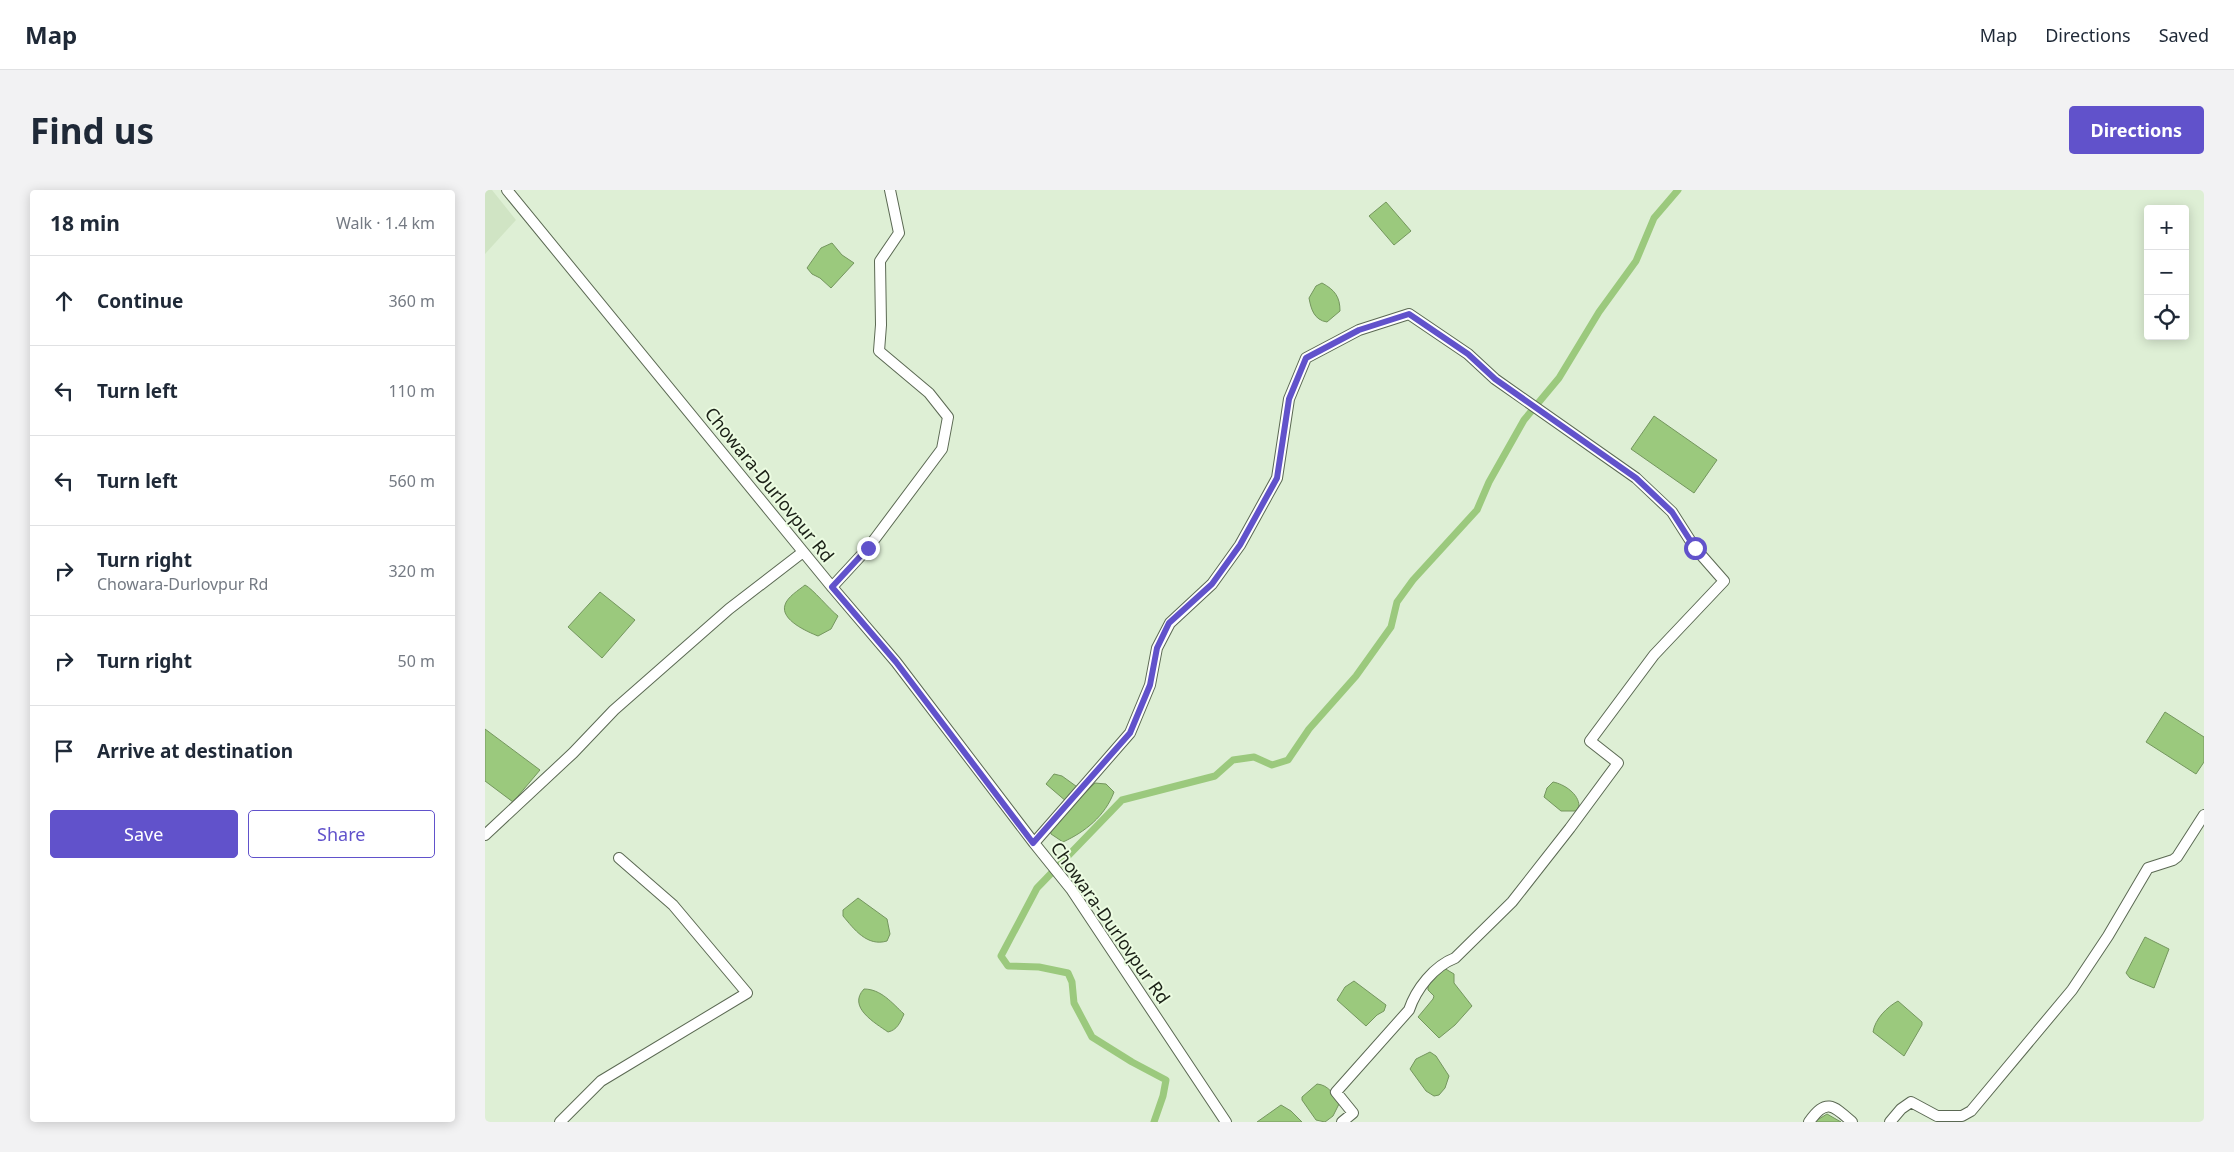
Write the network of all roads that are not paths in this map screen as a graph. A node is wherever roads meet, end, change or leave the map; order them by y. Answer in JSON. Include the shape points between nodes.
{"nodes":[{"id":1,"x":507,"y":190,"type":"edge"},
{"id":2,"x":890,"y":190,"type":"edge"},
{"id":3,"x":803,"y":552,"type":"junction"},
{"id":4,"x":832,"y":587,"type":"junction"},
{"id":5,"x":2204,"y":815,"type":"edge"},
{"id":6,"x":485,"y":835,"type":"edge"},
{"id":7,"x":1033,"y":843,"type":"junction"},
{"id":8,"x":619,"y":858,"type":"dead end"},
{"id":9,"x":560,"y":1122,"type":"edge"},
{"id":10,"x":1226,"y":1122,"type":"edge"},
{"id":11,"x":1341,"y":1122,"type":"edge"},
{"id":12,"x":1809,"y":1122,"type":"edge"},
{"id":13,"x":1852,"y":1122,"type":"edge"},
{"id":14,"x":1890,"y":1122,"type":"edge"}],
"edges":[{"from":1,"to":3,"type":"street","name":"Chowara-Durlovpur Rd"},
{"from":2,"to":4,"type":"street","via":[[899,233],[880,261],[879,351],[929,393],[948,417],[942,449],[868,548]]},
{"from":3,"to":4,"type":"street","name":"Chowara-Durlovpur Rd"},
{"from":3,"to":6,"type":"street","via":[[729,609],[614,710]]},
{"from":4,"to":7,"type":"street","name":"Chowara-Durlovpur Rd","via":[[896,662]]},
{"from":5,"to":14,"type":"street","via":[[2177,857],[2149,868],[2072,990],[1971,1111],[1962,1116],[1937,1116],[1911,1102]]},
{"from":7,"to":10,"type":"street","name":"Chowara-Durlovpur Rd","via":[[1062,878]]},
{"from":7,"to":11,"type":"street","via":[[1130,733],[1150,685],[1157,648],[1169,623],[1212,584],[1240,545],[1277,478],[1289,399],[1306,358],[1359,330],[1409,314],[1636,478],[1672,512],[1695,548],[1724,581],[1654,654],[1590,741],[1618,764],[1570,828],[1512,902],[1455,958],[1443,963],[1415,994],[1409,1010],[1336,1092],[1353,1113]]},
{"from":8,"to":9,"type":"street","via":[[673,905],[747,993],[601,1081]]},
{"from":12,"to":13,"type":"street","via":[[1829,1105]]}]}
